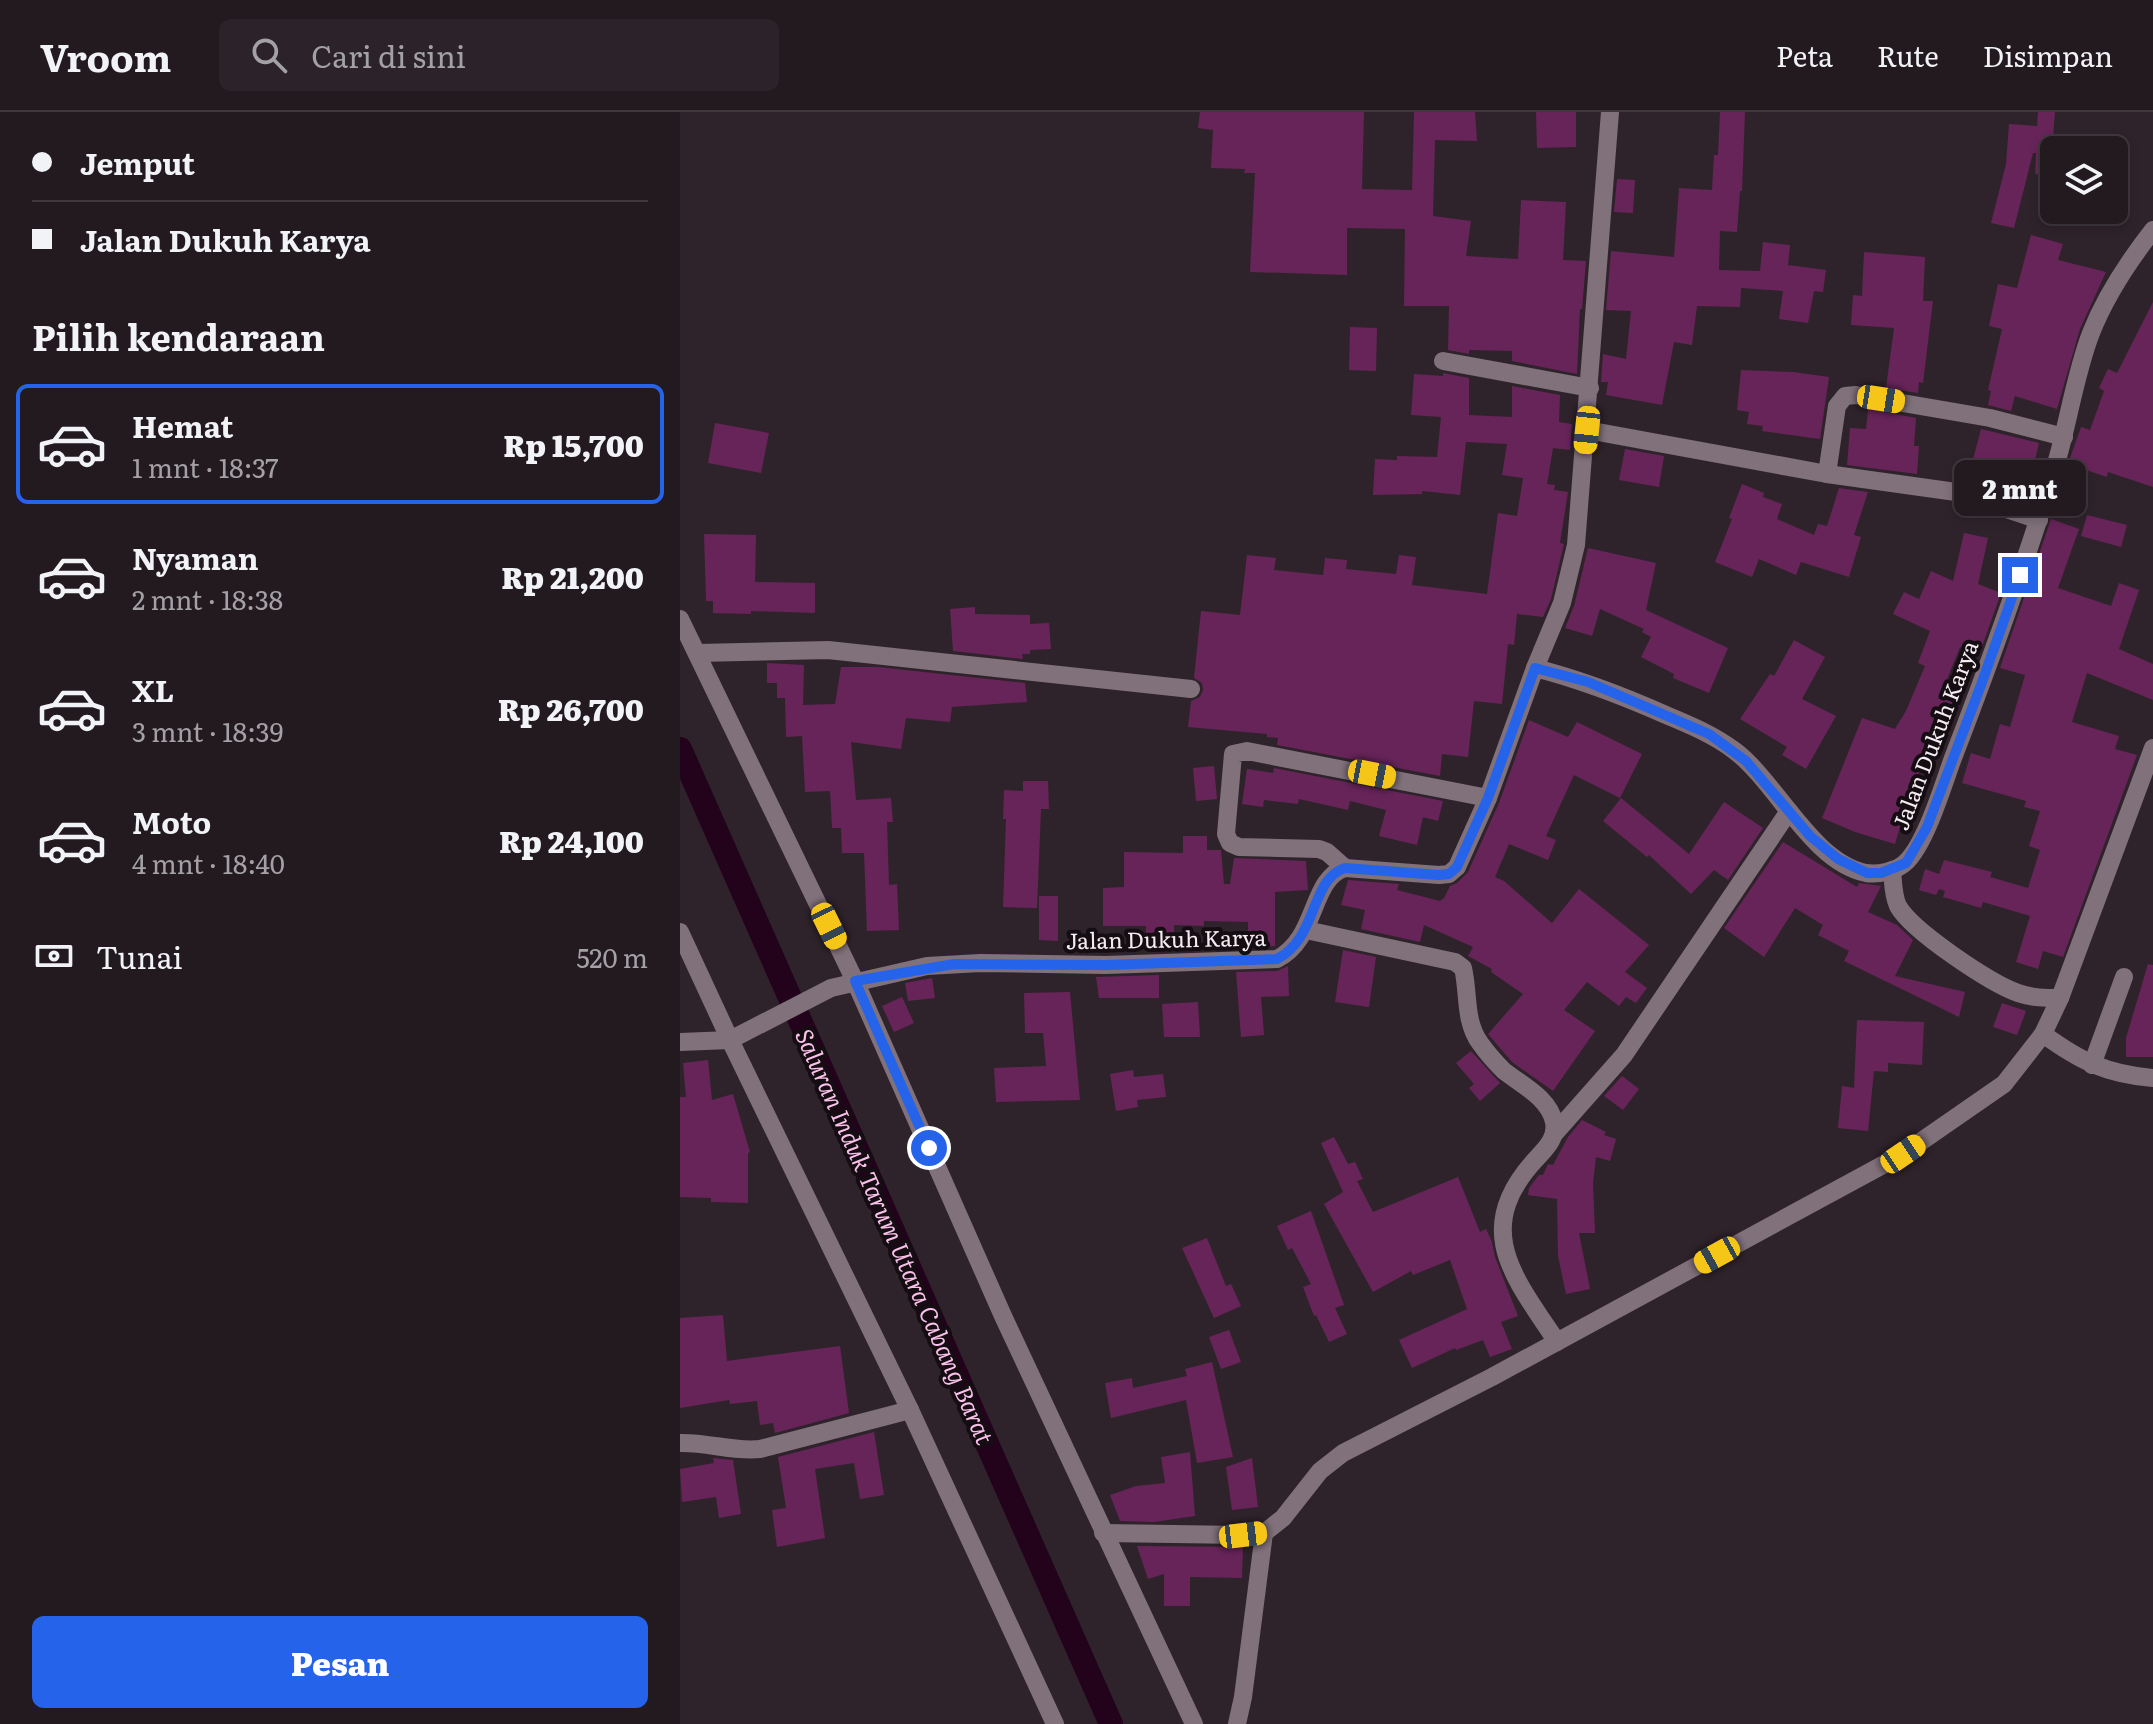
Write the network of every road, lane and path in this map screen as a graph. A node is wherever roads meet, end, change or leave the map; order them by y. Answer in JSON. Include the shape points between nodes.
{"nodes":[{"id":1,"x":1610,"y":112,"type":"edge"},
{"id":2,"x":2153,"y":230,"type":"edge"},
{"id":3,"x":1443,"y":361,"type":"dead end"},
{"id":4,"x":1590,"y":388,"type":"junction"},
{"id":5,"x":1587,"y":430,"type":"junction"},
{"id":6,"x":2064,"y":437,"type":"junction"},
{"id":7,"x":1827,"y":474,"type":"junction"},
{"id":8,"x":2039,"y":520,"type":"junction"},
{"id":9,"x":680,"y":619,"type":"edge"},
{"id":10,"x":698,"y":653,"type":"junction"},
{"id":11,"x":1535,"y":668,"type":"junction"},
{"id":12,"x":1191,"y":689,"type":"dead end"},
{"id":13,"x":2153,"y":748,"type":"edge"},
{"id":14,"x":1488,"y":798,"type":"junction"},
{"id":15,"x":1789,"y":811,"type":"junction"},
{"id":16,"x":1345,"y":868,"type":"junction"},
{"id":17,"x":1892,"y":870,"type":"junction"},
{"id":18,"x":1306,"y":930,"type":"junction"},
{"id":19,"x":680,"y":932,"type":"edge"},
{"id":20,"x":2124,"y":977,"type":"dead end"},
{"id":21,"x":855,"y":981,"type":"junction"},
{"id":22,"x":2060,"y":998,"type":"junction"},
{"id":23,"x":2043,"y":1034,"type":"junction"},
{"id":24,"x":738,"y":1035,"type":"junction"},
{"id":25,"x":680,"y":1042,"type":"edge"},
{"id":26,"x":2092,"y":1065,"type":"junction"},
{"id":27,"x":2153,"y":1078,"type":"edge"},
{"id":28,"x":1555,"y":1133,"type":"junction"},
{"id":29,"x":1557,"y":1342,"type":"junction"},
{"id":30,"x":910,"y":1410,"type":"junction"},
{"id":31,"x":680,"y":1443,"type":"edge"},
{"id":32,"x":1103,"y":1533,"type":"junction"},
{"id":33,"x":1264,"y":1533,"type":"junction"},
{"id":34,"x":1055,"y":1724,"type":"edge"},
{"id":35,"x":1194,"y":1724,"type":"edge"},
{"id":36,"x":1237,"y":1724,"type":"edge"}],
"edges":[{"from":1,"to":4,"type":"street"},
{"from":2,"to":6,"type":"street","name":"Jalan Dukuh Karya","via":[[2130,259],[2095,325]]},
{"from":3,"to":4,"type":"street"},
{"from":4,"to":5,"type":"street"},
{"from":5,"to":7,"type":"street"},
{"from":5,"to":11,"type":"street","via":[[1571,571]]},
{"from":6,"to":7,"type":"street","via":[[1967,414],[1845,396],[1837,406]]},
{"from":6,"to":8,"type":"street","name":"Jalan Dukuh Karya"},
{"from":7,"to":8,"type":"street","via":[[1956,492]]},
{"from":8,"to":17,"type":"street","name":"Jalan Dukuh Karya","via":[[1927,827],[1906,863]]},
{"from":9,"to":10,"type":"street"},
{"from":10,"to":12,"type":"street","via":[[828,650]]},
{"from":10,"to":21,"type":"street"},
{"from":11,"to":14,"type":"street"},
{"from":11,"to":15,"type":"street","via":[[1588,682],[1709,734],[1746,761]]},
{"from":13,"to":22,"type":"street"},
{"from":14,"to":16,"type":"street","via":[[1449,874]]},
{"from":14,"to":16,"type":"street","via":[[1247,751],[1233,754],[1226,834],[1230,843],[1323,850]]},
{"from":15,"to":17,"type":"street","via":[[1810,836],[1852,868],[1867,873]]},
{"from":15,"to":28,"type":"street","via":[[1624,1055]]},
{"from":16,"to":18,"type":"street","name":"Jalan Dukuh Karya","via":[[1329,875]]},
{"from":17,"to":22,"type":"street","via":[[1896,902],[1913,924],[2015,992]]},
{"from":18,"to":21,"type":"street","name":"Jalan Dukuh Karya","via":[[1289,952],[1273,960],[954,964]]},
{"from":18,"to":28,"type":"street","via":[[1463,968],[1470,1023],[1478,1042],[1548,1107]]},
{"from":19,"to":24,"type":"street"},
{"from":20,"to":26,"type":"street"},
{"from":21,"to":24,"type":"street","name":"Jalan Dukuh Karya"},
{"from":21,"to":32,"type":"street"},
{"from":22,"to":23,"type":"street"},
{"from":23,"to":26,"type":"street"},
{"from":23,"to":29,"type":"street","via":[[2004,1084],[1903,1154]]},
{"from":24,"to":25,"type":"street"},
{"from":24,"to":30,"type":"street"},
{"from":26,"to":27,"type":"street"},
{"from":28,"to":29,"type":"street","via":[[1513,1193],[1501,1234],[1506,1258]]},
{"from":29,"to":33,"type":"street","via":[[1343,1453]]},
{"from":30,"to":31,"type":"street","via":[[760,1449]]},
{"from":30,"to":34,"type":"street"},
{"from":32,"to":33,"type":"street"},
{"from":32,"to":35,"type":"street"},
{"from":33,"to":36,"type":"street"}]}
